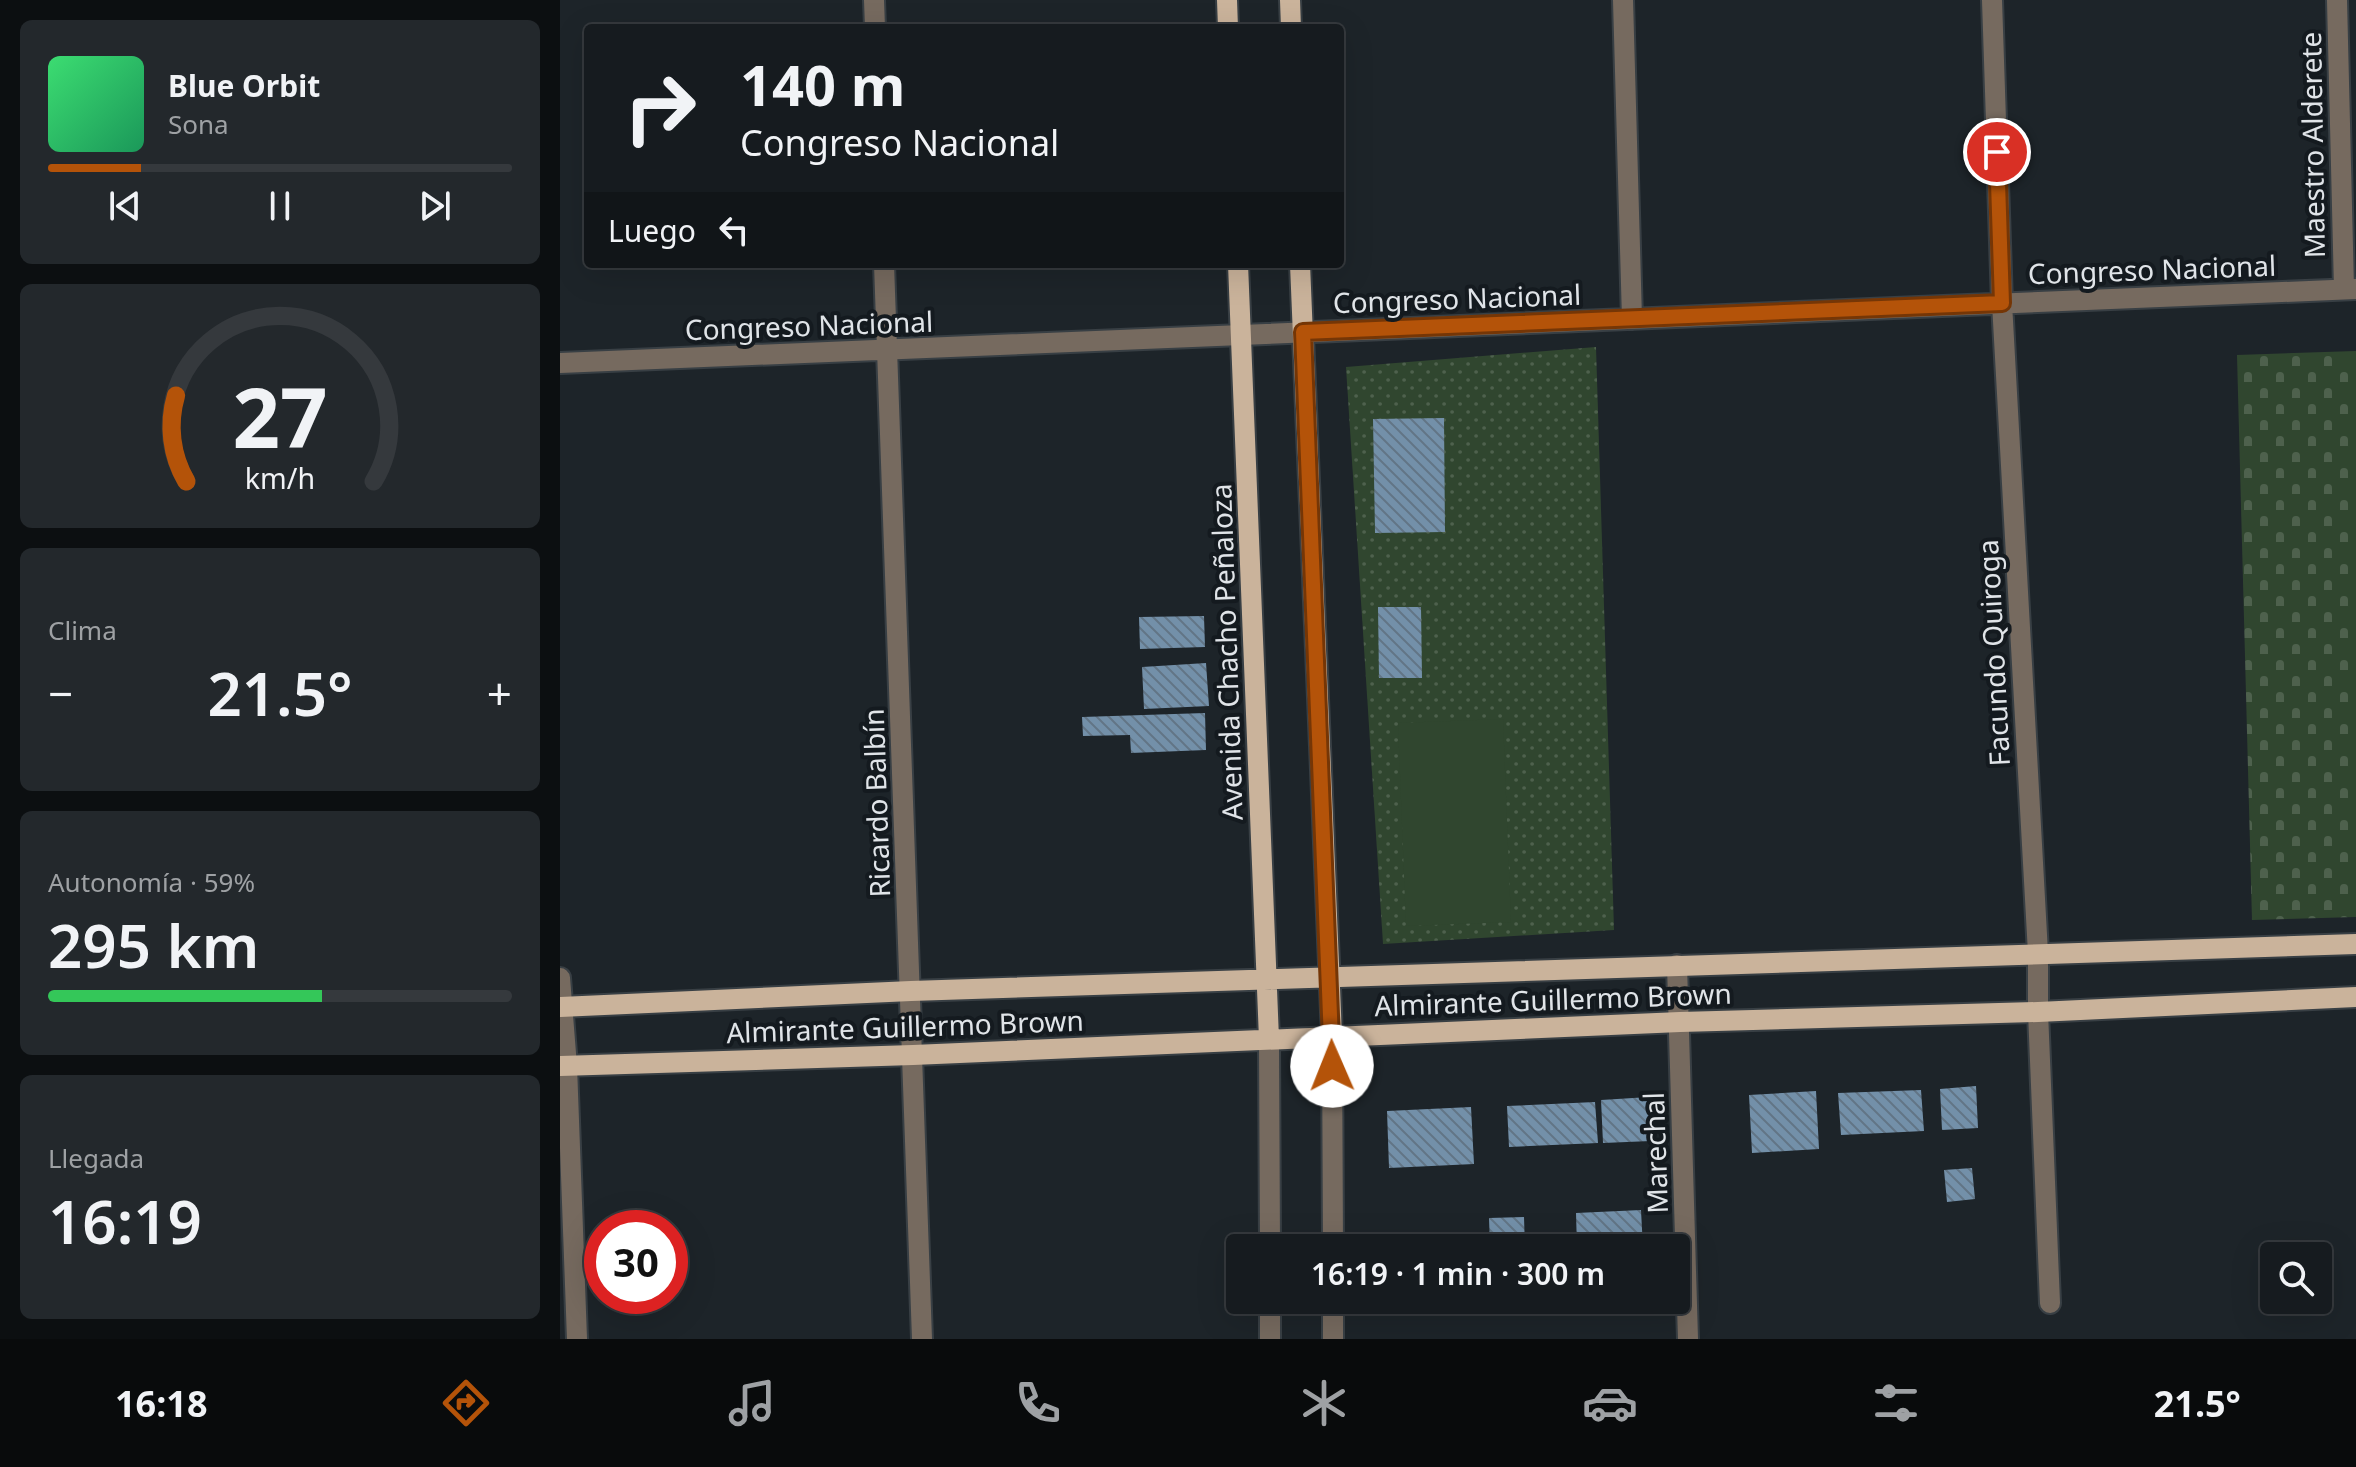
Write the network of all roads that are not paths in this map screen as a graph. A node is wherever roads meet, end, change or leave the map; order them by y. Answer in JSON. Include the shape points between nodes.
{"nodes":[{"id":1,"x":874,"y":0,"type":"edge"},
{"id":2,"x":1227,"y":0,"type":"edge"},
{"id":3,"x":1290,"y":0,"type":"edge"},
{"id":4,"x":1623,"y":0,"type":"edge"},
{"id":5,"x":1992,"y":0,"type":"edge"},
{"id":6,"x":2337,"y":0,"type":"edge"},
{"id":7,"x":875,"y":24,"type":"edge"},
{"id":8,"x":1228,"y":24,"type":"edge"},
{"id":9,"x":1291,"y":24,"type":"edge"},
{"id":10,"x":884,"y":268,"type":"edge"},
{"id":11,"x":1238,"y":268,"type":"edge"},
{"id":12,"x":1300,"y":268,"type":"edge"},
{"id":13,"x":2350,"y":289,"type":"edge"},
{"id":14,"x":2002,"y":303,"type":"junction"},
{"id":15,"x":1632,"y":319,"type":"junction"},
{"id":16,"x":1303,"y":332,"type":"junction"},
{"id":17,"x":1241,"y":335,"type":"junction"},
{"id":18,"x":887,"y":350,"type":"junction"},
{"id":19,"x":560,"y":363,"type":"edge"},
{"id":20,"x":2356,"y":944,"type":"edge"},
{"id":21,"x":2038,"y":953,"type":"junction"},
{"id":22,"x":1677,"y":965,"type":"junction"},
{"id":23,"x":1329,"y":977,"type":"junction"},
{"id":24,"x":560,"y":978,"type":"edge"},
{"id":25,"x":1267,"y":979,"type":"junction"},
{"id":26,"x":911,"y":991,"type":"junction"},
{"id":27,"x":2356,"y":997,"type":"edge"},
{"id":28,"x":561,"y":1007,"type":"edge"},
{"id":29,"x":2038,"y":1012,"type":"junction"},
{"id":30,"x":1680,"y":1022,"type":"junction"},
{"id":31,"x":1332,"y":1036,"type":"junction"},
{"id":32,"x":1269,"y":1039,"type":"junction"},
{"id":33,"x":913,"y":1055,"type":"junction"},
{"id":34,"x":564,"y":1066,"type":"edge"},
{"id":35,"x":1270,"y":1234,"type":"edge"},
{"id":36,"x":1333,"y":1234,"type":"edge"},
{"id":37,"x":2050,"y":1303,"type":"dead end"},
{"id":38,"x":1270,"y":1314,"type":"edge"},
{"id":39,"x":1333,"y":1314,"type":"edge"},
{"id":40,"x":577,"y":1339,"type":"edge"},
{"id":41,"x":922,"y":1339,"type":"edge"},
{"id":42,"x":1270,"y":1339,"type":"edge"},
{"id":43,"x":1333,"y":1339,"type":"edge"},
{"id":44,"x":1688,"y":1339,"type":"edge"}],
"edges":[{"from":1,"to":7,"type":"street"},
{"from":2,"to":8,"type":"main road"},
{"from":3,"to":9,"type":"main road"},
{"from":4,"to":15,"type":"street"},
{"from":5,"to":14,"type":"street","name":"Facundo Quiroga"},
{"from":6,"to":13,"type":"street","name":"Maestro Alderete"},
{"from":10,"to":18,"type":"street","name":"Ricardo Balbín"},
{"from":11,"to":17,"type":"main road","name":"Avenida Chacho Peñaloza"},
{"from":12,"to":16,"type":"main road"},
{"from":13,"to":14,"type":"street","name":"Congreso Nacional"},
{"from":14,"to":15,"type":"street","name":"Congreso Nacional"},
{"from":14,"to":21,"type":"street","name":"Facundo Quiroga"},
{"from":15,"to":16,"type":"street","name":"Congreso Nacional"},
{"from":16,"to":17,"type":"street","name":"Congreso Nacional"},
{"from":16,"to":23,"type":"main road"},
{"from":17,"to":18,"type":"street","name":"Congreso Nacional"},
{"from":17,"to":25,"type":"main road","name":"Avenida Chacho Peñaloza"},
{"from":18,"to":19,"type":"street","name":"Congreso Nacional"},
{"from":18,"to":26,"type":"street","name":"Ricardo Balbín"},
{"from":20,"to":21,"type":"main road","name":"Almirante Guillermo Brown"},
{"from":21,"to":22,"type":"main road","name":"Almirante Guillermo Brown"},
{"from":21,"to":29,"type":"street","name":"Facundo Quiroga"},
{"from":22,"to":23,"type":"main road","name":"Almirante Guillermo Brown"},
{"from":22,"to":30,"type":"street","name":"Marechal"},
{"from":23,"to":25,"type":"main road","name":"Almirante Guillermo Brown"},
{"from":23,"to":31,"type":"main road"},
{"from":24,"to":28,"type":"street"},
{"from":25,"to":26,"type":"main road","name":"Almirante Guillermo Brown"},
{"from":25,"to":32,"type":"main road","name":"Avenida Chacho Peñaloza"},
{"from":26,"to":28,"type":"main road","name":"Almirante Guillermo Brown"},
{"from":26,"to":33,"type":"street","name":"Ricardo Balbín"},
{"from":27,"to":29,"type":"main road","name":"Almirante Guillermo Brown"},
{"from":28,"to":34,"type":"street"},
{"from":29,"to":30,"type":"main road","name":"Almirante Guillermo Brown"},
{"from":29,"to":37,"type":"street","name":"Facundo Quiroga"},
{"from":30,"to":31,"type":"main road","name":"Almirante Guillermo Brown"},
{"from":30,"to":44,"type":"street","name":"Marechal"},
{"from":31,"to":32,"type":"main road","name":"Almirante Guillermo Brown"},
{"from":31,"to":36,"type":"street"},
{"from":32,"to":33,"type":"main road","name":"Almirante Guillermo Brown"},
{"from":32,"to":35,"type":"street"},
{"from":33,"to":34,"type":"main road","name":"Almirante Guillermo Brown"},
{"from":33,"to":41,"type":"street","name":"Ricardo Balbín"},
{"from":34,"to":40,"type":"street"},
{"from":38,"to":42,"type":"street"},
{"from":39,"to":43,"type":"street"}]}
